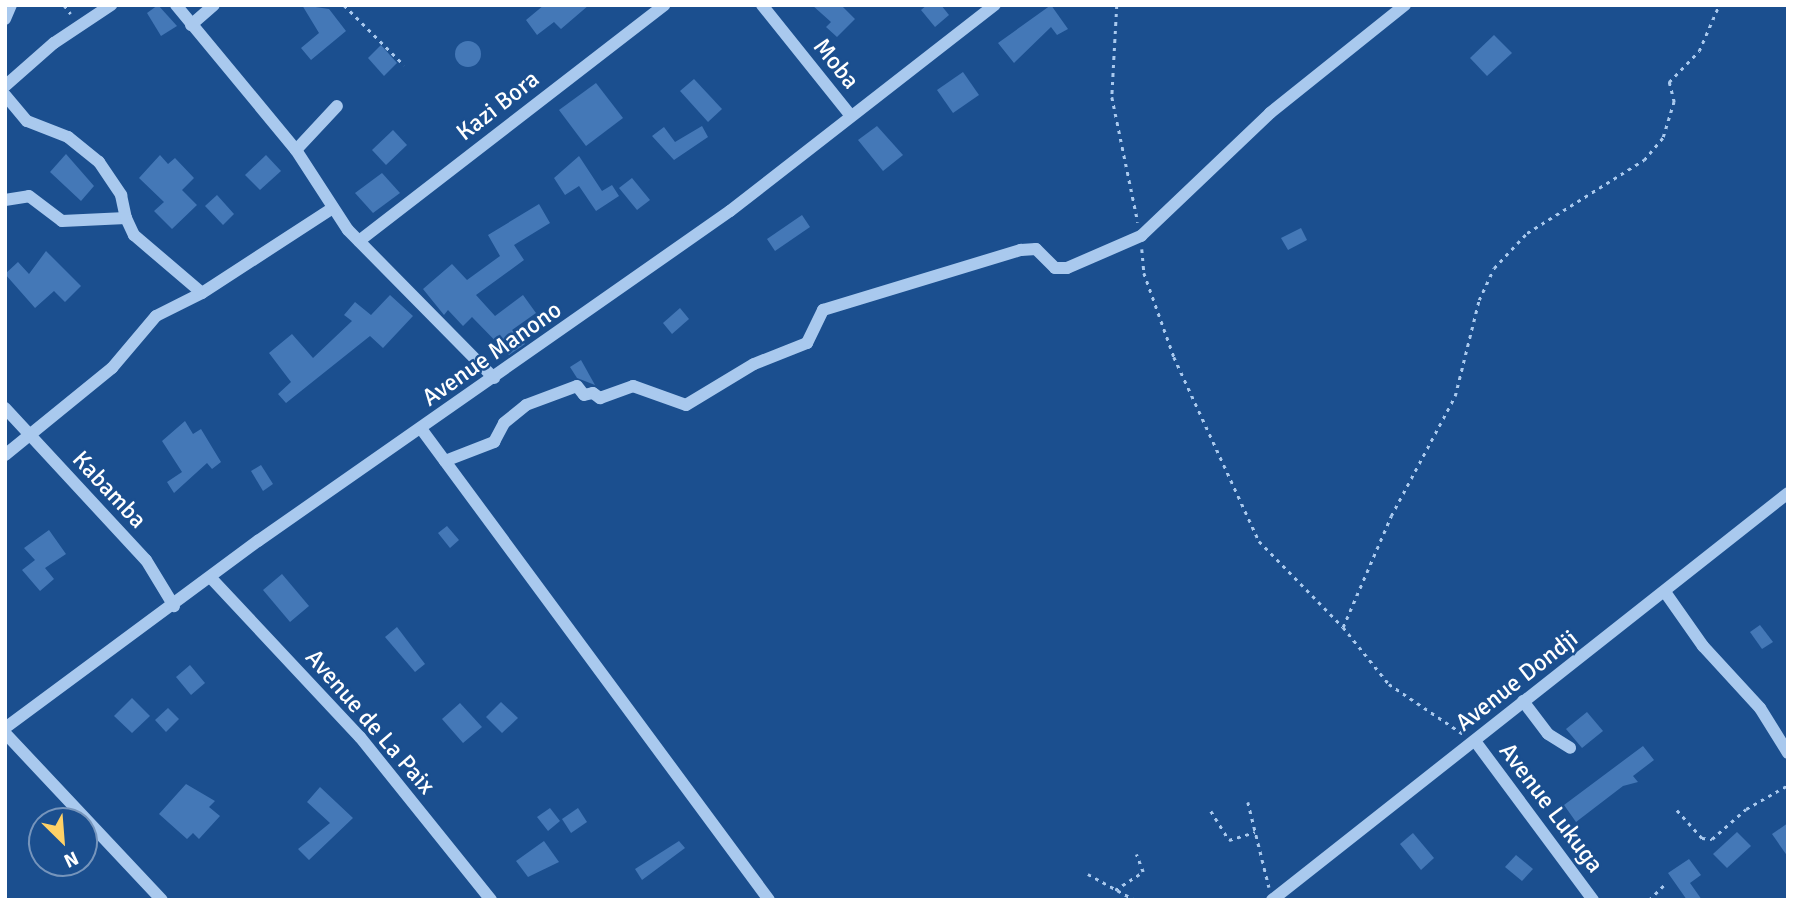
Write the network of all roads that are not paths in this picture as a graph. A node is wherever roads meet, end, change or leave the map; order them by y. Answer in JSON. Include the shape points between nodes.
{"nodes":[{"id":1,"x":11,"y":5,"type":"edge"},
{"id":2,"x":111,"y":5,"type":"edge"},
{"id":3,"x":176,"y":5,"type":"edge"},
{"id":4,"x":214,"y":5,"type":"edge"},
{"id":5,"x":664,"y":5,"type":"edge"},
{"id":6,"x":762,"y":5,"type":"edge"},
{"id":7,"x":995,"y":5,"type":"edge"},
{"id":8,"x":1405,"y":5,"type":"edge"},
{"id":9,"x":5,"y":19,"type":"edge"},
{"id":10,"x":191,"y":25,"type":"junction"},
{"id":11,"x":5,"y":86,"type":"edge"},
{"id":12,"x":5,"y":95,"type":"edge"},
{"id":13,"x":337,"y":106,"type":"dead end"},
{"id":14,"x":851,"y":116,"type":"junction"},
{"id":15,"x":296,"y":150,"type":"junction"},
{"id":16,"x":5,"y":200,"type":"edge"},
{"id":17,"x":333,"y":208,"type":"junction"},
{"id":18,"x":126,"y":218,"type":"junction"},
{"id":19,"x":359,"y":241,"type":"junction"},
{"id":20,"x":202,"y":293,"type":"junction"},
{"id":21,"x":494,"y":378,"type":"junction"},
{"id":22,"x":5,"y":408,"type":"edge"},
{"id":23,"x":422,"y":429,"type":"junction"},
{"id":24,"x":29,"y":435,"type":"junction"},
{"id":25,"x":5,"y":455,"type":"edge"},
{"id":26,"x":445,"y":461,"type":"junction"},
{"id":27,"x":1788,"y":494,"type":"edge"},
{"id":28,"x":211,"y":578,"type":"junction"},
{"id":29,"x":1665,"y":592,"type":"junction"},
{"id":30,"x":174,"y":606,"type":"junction"},
{"id":31,"x":1523,"y":701,"type":"junction"},
{"id":32,"x":5,"y":730,"type":"edge"},
{"id":33,"x":1475,"y":741,"type":"junction"},
{"id":34,"x":1570,"y":748,"type":"dead end"},
{"id":35,"x":1788,"y":752,"type":"edge"},
{"id":36,"x":1276,"y":899,"type":"edge"},
{"id":37,"x":162,"y":900,"type":"edge"},
{"id":38,"x":491,"y":900,"type":"edge"},
{"id":39,"x":769,"y":900,"type":"edge"},
{"id":40,"x":1593,"y":900,"type":"edge"}],
"edges":[{"from":1,"to":9,"type":"street"},
{"from":2,"to":11,"type":"street"},
{"from":3,"to":10,"type":"street"},
{"from":4,"to":10,"type":"street"},
{"from":5,"to":19,"type":"street","name":"Kazi Bora"},
{"from":6,"to":14,"type":"street","name":"Moba"},
{"from":7,"to":14,"type":"street","name":"Avenue Manono"},
{"from":8,"to":26,"type":"street","via":[[1270,113],[1141,236],[1067,268],[1055,268],[1036,249],[1021,250],[832,306],[814,318],[807,343],[754,364],[686,405],[633,386],[600,398],[593,393],[584,396],[577,386],[526,405],[504,423],[494,442]]},
{"from":10,"to":15,"type":"street"},
{"from":12,"to":18,"type":"street","via":[[27,121],[68,137],[99,162],[121,194]]},
{"from":13,"to":15,"type":"street"},
{"from":14,"to":21,"type":"street","name":"Avenue Manono","via":[[730,212]]},
{"from":15,"to":17,"type":"street"},
{"from":16,"to":18,"type":"street","via":[[29,197],[62,221]]},
{"from":17,"to":19,"type":"street"},
{"from":17,"to":20,"type":"street"},
{"from":18,"to":20,"type":"street","via":[[134,235]]},
{"from":19,"to":21,"type":"street"},
{"from":20,"to":24,"type":"street","via":[[156,316],[111,369]]},
{"from":21,"to":23,"type":"street","name":"Avenue Manono"},
{"from":22,"to":24,"type":"street","name":"Kabamba"},
{"from":23,"to":26,"type":"street"},
{"from":23,"to":28,"type":"street","name":"Avenue Manono"},
{"from":24,"to":25,"type":"street"},
{"from":24,"to":30,"type":"street","name":"Kabamba","via":[[146,560]]},
{"from":26,"to":39,"type":"street"},
{"from":27,"to":29,"type":"street","name":"Avenue Dondji"},
{"from":28,"to":30,"type":"street","name":"Avenue Manono"},
{"from":28,"to":38,"type":"street","name":"Avenue de La Paix","via":[[360,737]]},
{"from":29,"to":31,"type":"street","name":"Avenue Dondji"},
{"from":29,"to":35,"type":"street","via":[[1703,646],[1760,708]]},
{"from":30,"to":32,"type":"street","name":"Avenue Manono"},
{"from":31,"to":33,"type":"street","name":"Avenue Dondji"},
{"from":31,"to":34,"type":"street","via":[[1548,734]]},
{"from":32,"to":37,"type":"street"},
{"from":33,"to":36,"type":"street","name":"Avenue Dondji"},
{"from":33,"to":40,"type":"street","name":"Avenue Lukuga"}]}
